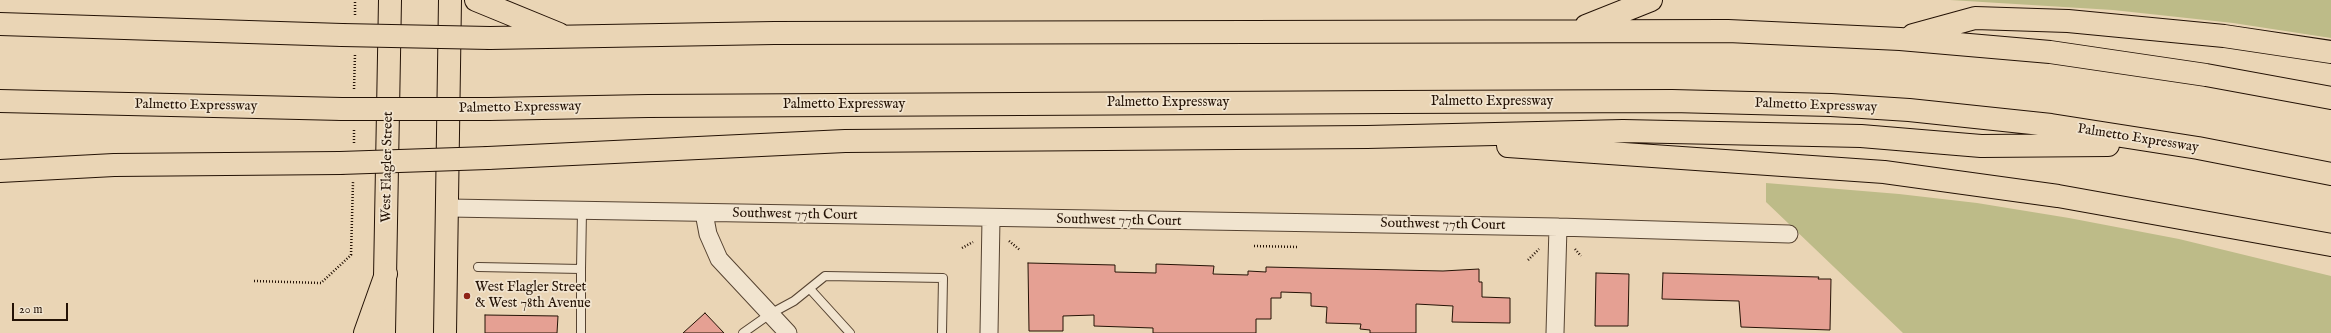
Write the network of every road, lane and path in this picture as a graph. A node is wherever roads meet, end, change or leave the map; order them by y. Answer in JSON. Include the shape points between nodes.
{"nodes":[{"id":1,"x":390,"y":0,"type":"edge"},
{"id":2,"x":450,"y":0,"type":"edge"},
{"id":3,"x":1651,"y":0,"type":"edge"},
{"id":4,"x":483,"y":2,"type":"edge"},
{"id":5,"x":0,"y":24,"type":"edge"},
{"id":6,"x":1576,"y":30,"type":"junction"},
{"id":7,"x":568,"y":38,"type":"junction"},
{"id":8,"x":1900,"y":39,"type":"junction"},
{"id":9,"x":2331,"y":52,"type":"edge"},
{"id":10,"x":2331,"y":98,"type":"edge"},
{"id":11,"x":0,"y":101,"type":"edge"},
{"id":12,"x":1367,"y":138,"type":"junction"},
{"id":13,"x":2198,"y":148,"type":"junction"},
{"id":14,"x":0,"y":159,"type":"edge"},
{"id":15,"x":114,"y":165,"type":"junction"},
{"id":16,"x":0,"y":171,"type":"edge"},
{"id":17,"x":2331,"y":174,"type":"edge"},
{"id":18,"x":448,"y":208,"type":"junction"},
{"id":19,"x":582,"y":211,"type":"junction"},
{"id":20,"x":704,"y":213,"type":"junction"},
{"id":21,"x":991,"y":219,"type":"junction"},
{"id":22,"x":1558,"y":227,"type":"junction"},
{"id":23,"x":2253,"y":231,"type":"junction"},
{"id":24,"x":1789,"y":234,"type":"dead end"},
{"id":25,"x":977,"y":240,"type":"dead end"},
{"id":26,"x":1009,"y":241,"type":"dead end"},
{"id":27,"x":352,"y":242,"type":"dead end"},
{"id":28,"x":2331,"y":245,"type":"edge"},
{"id":29,"x":1254,"y":246,"type":"dead end"},
{"id":30,"x":1543,"y":246,"type":"dead end"},
{"id":31,"x":1299,"y":247,"type":"dead end"},
{"id":32,"x":962,"y":248,"type":"dead end"},
{"id":33,"x":1020,"y":250,"type":"dead end"},
{"id":34,"x":2331,"y":256,"type":"edge"},
{"id":35,"x":1528,"y":260,"type":"dead end"},
{"id":36,"x":478,"y":267,"type":"dead end"},
{"id":37,"x":581,"y":269,"type":"junction"},
{"id":38,"x":386,"y":274,"type":"junction"},
{"id":39,"x":254,"y":281,"type":"dead end"},
{"id":40,"x":810,"y":289,"type":"junction"},
{"id":41,"x":770,"y":314,"type":"junction"},
{"id":42,"x":365,"y":333,"type":"edge"},
{"id":43,"x":384,"y":333,"type":"edge"},
{"id":44,"x":445,"y":333,"type":"edge"},
{"id":45,"x":581,"y":333,"type":"edge"},
{"id":46,"x":743,"y":333,"type":"edge"},
{"id":47,"x":788,"y":333,"type":"edge"},
{"id":48,"x":850,"y":333,"type":"edge"},
{"id":49,"x":942,"y":333,"type":"edge"},
{"id":50,"x":989,"y":333,"type":"edge"},
{"id":51,"x":1556,"y":333,"type":"edge"}],
"edges":[{"from":1,"to":38,"type":"main road","name":"West Flagler Street"},
{"from":2,"to":18,"type":"main road"},
{"from":3,"to":6,"type":"main road"},
{"from":4,"to":7,"type":"main road"},
{"from":5,"to":7,"type":"main road","bridge":true,"via":[[342,35]]},
{"from":6,"to":7,"type":"main road","via":[[774,33]]},
{"from":6,"to":8,"type":"main road","via":[[1728,31]]},
{"from":8,"to":9,"type":"main road","via":[[1975,18],[2068,21],[2224,36]]},
{"from":8,"to":10,"type":"main road","via":[[2050,52]]},
{"from":11,"to":13,"type":"main road","name":"Palmetto Expressway","bridge":true,"via":[[342,109],[1386,102],[1764,103],[1902,109],[1986,117]]},
{"from":12,"to":13,"type":"main road","via":[[1623,131],[1861,136],[1981,146],[2138,144]]},
{"from":12,"to":15,"type":"main road","bridge":true,"via":[[845,141],[340,163]]},
{"from":12,"to":23,"type":"main road","via":[[1884,172],[2058,196]]},
{"from":13,"to":17,"type":"main road","name":"Palmetto Expressway"},
{"from":14,"to":15,"type":"main road"},
{"from":15,"to":16,"type":"main road"},
{"from":18,"to":19,"type":"street","name":"Southwest 77th Court"},
{"from":18,"to":44,"type":"main road"},
{"from":19,"to":20,"type":"street","name":"Southwest 77th Court"},
{"from":19,"to":37,"type":"lane"},
{"from":20,"to":21,"type":"street","name":"Southwest 77th Court"},
{"from":20,"to":41,"type":"street","via":[[708,234],[719,258]]},
{"from":21,"to":22,"type":"street","name":"Southwest 77th Court"},
{"from":21,"to":50,"type":"street"},
{"from":22,"to":24,"type":"street","name":"Southwest 77th Court"},
{"from":22,"to":51,"type":"street"},
{"from":23,"to":28,"type":"main road"},
{"from":23,"to":34,"type":"main road"},
{"from":25,"to":32,"type":"path"},
{"from":26,"to":33,"type":"path"},
{"from":27,"to":39,"type":"path","via":[[351,255],[321,283]]},
{"from":29,"to":31,"type":"path"},
{"from":30,"to":35,"type":"path"},
{"from":36,"to":37,"type":"lane"},
{"from":37,"to":45,"type":"lane"},
{"from":38,"to":42,"type":"main road"},
{"from":38,"to":43,"type":"main road","name":"West Flagler Street"},
{"from":40,"to":41,"type":"lane"},
{"from":40,"to":48,"type":"lane"},
{"from":40,"to":49,"type":"lane","via":[[825,276],[943,278]]},
{"from":41,"to":46,"type":"lane"},
{"from":41,"to":47,"type":"street"}]}
